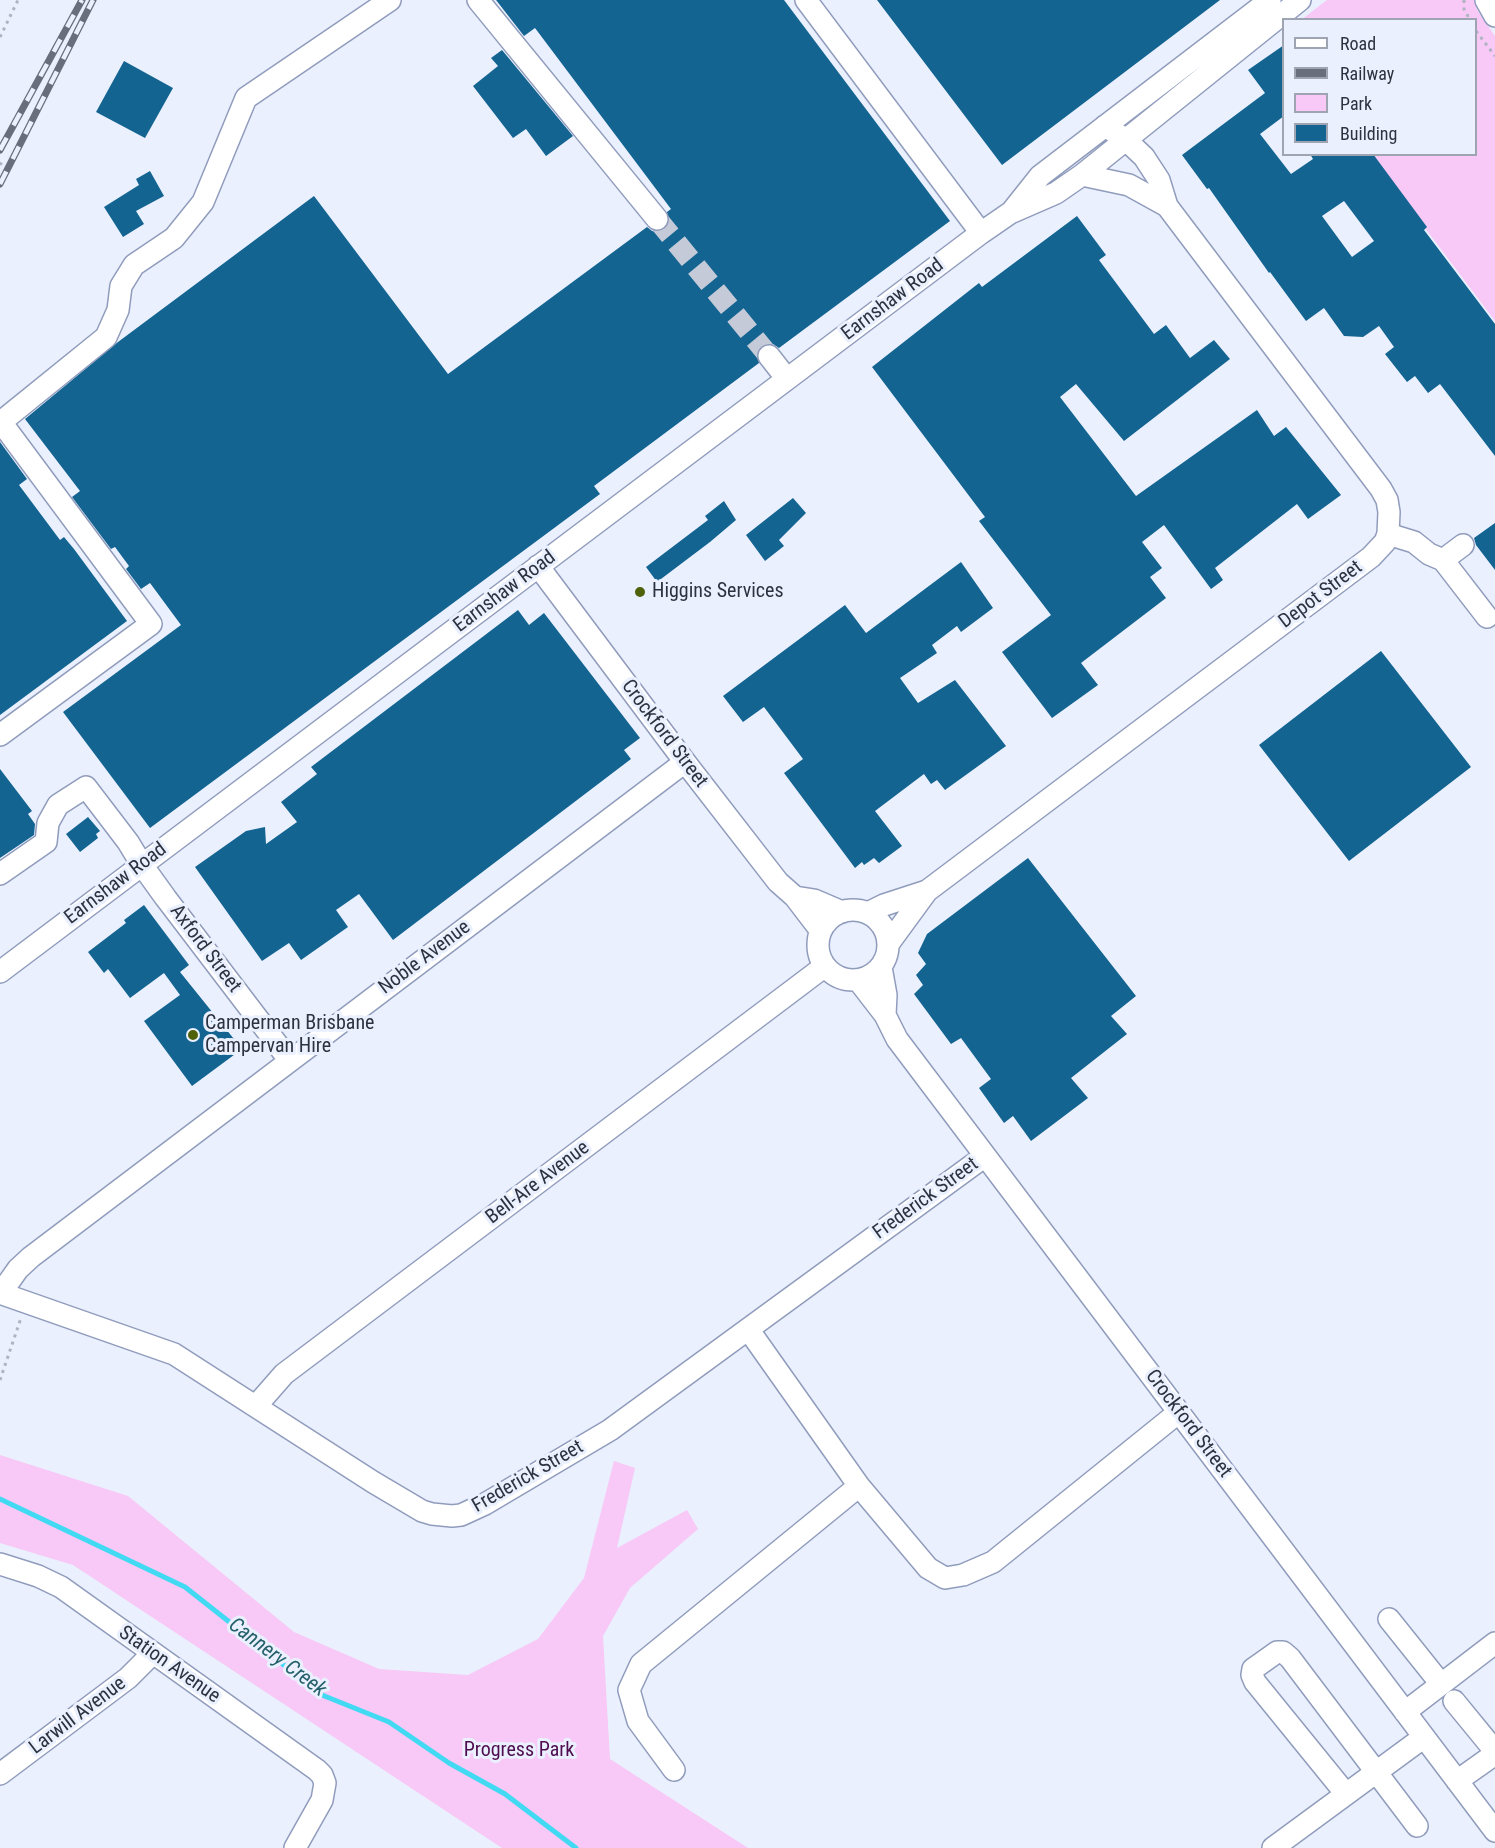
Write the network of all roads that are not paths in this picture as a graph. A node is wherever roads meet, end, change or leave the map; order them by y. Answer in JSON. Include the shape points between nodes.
{"nodes":[{"id":1,"x":390,"y":0,"type":"edge"},
{"id":2,"x":478,"y":0,"type":"edge"},
{"id":3,"x":806,"y":0,"type":"edge"},
{"id":4,"x":1269,"y":0,"type":"edge"},
{"id":5,"x":1300,"y":0,"type":"edge"},
{"id":6,"x":1486,"y":0,"type":"edge"},
{"id":7,"x":1495,"y":16,"type":"edge"},
{"id":8,"x":1105,"y":126,"type":"junction"},
{"id":9,"x":1125,"y":139,"type":"junction"},
{"id":10,"x":1082,"y":175,"type":"junction"},
{"id":11,"x":1167,"y":206,"type":"junction"},
{"id":12,"x":1010,"y":213,"type":"junction"},
{"id":13,"x":657,"y":219,"type":"tunnel mouth"},
{"id":14,"x":981,"y":233,"type":"junction"},
{"id":15,"x":769,"y":356,"type":"tunnel mouth"},
{"id":16,"x":788,"y":379,"type":"junction"},
{"id":17,"x":1388,"y":534,"type":"junction"},
{"id":18,"x":1463,"y":545,"type":"dead end"},
{"id":19,"x":1443,"y":560,"type":"junction"},
{"id":20,"x":538,"y":566,"type":"junction"},
{"id":21,"x":1487,"y":617,"type":"dead end"},
{"id":22,"x":0,"y":735,"type":"edge"},
{"id":23,"x":685,"y":762,"type":"junction"},
{"id":24,"x":142,"y":865,"type":"junction"},
{"id":25,"x":0,"y":874,"type":"edge"},
{"id":26,"x":927,"y":891,"type":"junction"},
{"id":27,"x":795,"y":897,"type":"junction"},
{"id":28,"x":842,"y":912,"type":"junction"},
{"id":29,"x":868,"y":913,"type":"junction"},
{"id":30,"x":821,"y":931,"type":"junction"},
{"id":31,"x":889,"y":943,"type":"junction"},
{"id":32,"x":825,"y":966,"type":"junction"},
{"id":33,"x":881,"y":967,"type":"junction"},
{"id":34,"x":0,"y":972,"type":"edge"},
{"id":35,"x":858,"y":980,"type":"junction"},
{"id":36,"x":885,"y":1015,"type":"junction"},
{"id":37,"x":290,"y":1061,"type":"junction"},
{"id":38,"x":985,"y":1156,"type":"junction"},
{"id":39,"x":0,"y":1293,"type":"edge"},
{"id":40,"x":748,"y":1329,"type":"junction"},
{"id":41,"x":256,"y":1406,"type":"junction"},
{"id":42,"x":1179,"y":1412,"type":"junction"},
{"id":43,"x":859,"y":1486,"type":"junction"},
{"id":44,"x":0,"y":1564,"type":"edge"},
{"id":45,"x":1389,"y":1619,"type":"dead end"},
{"id":46,"x":1495,"y":1643,"type":"edge"},
{"id":47,"x":152,"y":1654,"type":"junction"},
{"id":48,"x":1441,"y":1684,"type":"junction"},
{"id":49,"x":1454,"y":1701,"type":"dead end"},
{"id":50,"x":1405,"y":1712,"type":"junction"},
{"id":51,"x":1424,"y":1737,"type":"junction"},
{"id":52,"x":1495,"y":1752,"type":"edge"},
{"id":53,"x":674,"y":1770,"type":"dead end"},
{"id":54,"x":1376,"y":1772,"type":"junction"},
{"id":55,"x":0,"y":1774,"type":"edge"},
{"id":56,"x":1457,"y":1781,"type":"junction"},
{"id":57,"x":1346,"y":1794,"type":"junction"},
{"id":58,"x":1417,"y":1826,"type":"dead end"},
{"id":59,"x":1495,"y":1830,"type":"edge"},
{"id":60,"x":295,"y":1848,"type":"edge"},
{"id":61,"x":1273,"y":1848,"type":"edge"}],
"edges":[{"from":1,"to":22,"type":"street","via":[[246,98],[203,202],[174,238],[134,265],[121,286],[118,310],[106,337],[1,422],[151,624]]},
{"from":2,"to":13,"type":"street"},
{"from":3,"to":14,"type":"street"},
{"from":4,"to":8,"type":"street","name":"Earnshaw Road"},
{"from":5,"to":9,"type":"street","name":"Earnshaw Road"},
{"from":6,"to":7,"type":"street"},
{"from":8,"to":9,"type":"street"},
{"from":8,"to":12,"type":"street","name":"Earnshaw Road","via":[[1040,176]]},
{"from":9,"to":10,"type":"street","name":"Earnshaw Road"},
{"from":9,"to":11,"type":"street","via":[[1144,157],[1159,180]]},
{"from":10,"to":11,"type":"street","via":[[1129,185]]},
{"from":10,"to":12,"type":"street","name":"Earnshaw Road","via":[[1056,194]]},
{"from":11,"to":17,"type":"street","via":[[1382,489],[1389,512]]},
{"from":12,"to":14,"type":"street","name":"Earnshaw Road"},
{"from":14,"to":16,"type":"street","name":"Earnshaw Road"},
{"from":15,"to":16,"type":"street"},
{"from":16,"to":20,"type":"street","name":"Earnshaw Road"},
{"from":17,"to":19,"type":"street"},
{"from":17,"to":26,"type":"street","name":"Depot Street","via":[[1371,557]]},
{"from":18,"to":19,"type":"street"},
{"from":19,"to":21,"type":"street"},
{"from":20,"to":23,"type":"street","name":"Crockford Street"},
{"from":20,"to":24,"type":"street","name":"Earnshaw Road"},
{"from":23,"to":27,"type":"street","name":"Crockford Street","via":[[778,882]]},
{"from":23,"to":37,"type":"street","name":"Noble Avenue"},
{"from":24,"to":25,"type":"street","name":"Axford Street","via":[[129,842],[86,788],[58,805],[48,823],[46,842]]},
{"from":24,"to":34,"type":"street","name":"Earnshaw Road"},
{"from":24,"to":37,"type":"street","name":"Axford Street"},
{"from":26,"to":29,"type":"street","name":"Depot Street"},
{"from":26,"to":31,"type":"street","name":"Depot Street"},
{"from":27,"to":28,"type":"street","name":"Crockford Street"},
{"from":27,"to":30,"type":"street","name":"Crockford Street"},
{"from":28,"to":29,"type":"street"},
{"from":28,"to":30,"type":"street"},
{"from":29,"to":31,"type":"street","via":[[882,925]]},
{"from":30,"to":32,"type":"street","via":[[818,949]]},
{"from":31,"to":33,"type":"street"},
{"from":32,"to":35,"type":"street","via":[[840,978]]},
{"from":32,"to":41,"type":"street","name":"Bell-Are Avenue","via":[[284,1374]]},
{"from":33,"to":35,"type":"street"},
{"from":33,"to":36,"type":"street","name":"Crockford Street"},
{"from":35,"to":36,"type":"street","name":"Crockford Street"},
{"from":36,"to":38,"type":"street","name":"Crockford Street","via":[[897,1039]]},
{"from":37,"to":39,"type":"street","name":"Noble Avenue","via":[[31,1257]]},
{"from":38,"to":40,"type":"street","name":"Frederick Street"},
{"from":38,"to":42,"type":"street","name":"Crockford Street"},
{"from":39,"to":41,"type":"street","name":"Frederick Street","via":[[174,1353]]},
{"from":40,"to":41,"type":"street","name":"Frederick Street","via":[[610,1430],[461,1515],[422,1510]]},
{"from":40,"to":43,"type":"street"},
{"from":42,"to":43,"type":"street","via":[[993,1562],[963,1575],[945,1578],[928,1568]]},
{"from":42,"to":50,"type":"street","name":"Crockford Street"},
{"from":43,"to":53,"type":"street","via":[[641,1664],[629,1690],[638,1721]]},
{"from":44,"to":47,"type":"street","name":"Station Avenue","via":[[61,1587]]},
{"from":45,"to":48,"type":"street"},
{"from":46,"to":48,"type":"street"},
{"from":47,"to":55,"type":"street","name":"Larwill Avenue","via":[[128,1678]]},
{"from":47,"to":60,"type":"street","name":"Station Avenue","via":[[322,1775],[322,1800]]},
{"from":48,"to":50,"type":"street"},
{"from":49,"to":52,"type":"street"},
{"from":50,"to":51,"type":"street","name":"Crockford Street"},
{"from":51,"to":54,"type":"street"},
{"from":51,"to":56,"type":"street","name":"Crockford Street"},
{"from":52,"to":56,"type":"street"},
{"from":54,"to":57,"type":"street"},
{"from":54,"to":57,"type":"street","via":[[1283,1652],[1253,1669],[1255,1682]]},
{"from":54,"to":58,"type":"street"},
{"from":56,"to":59,"type":"street","name":"Crockford Street"},
{"from":57,"to":61,"type":"street"}]}
